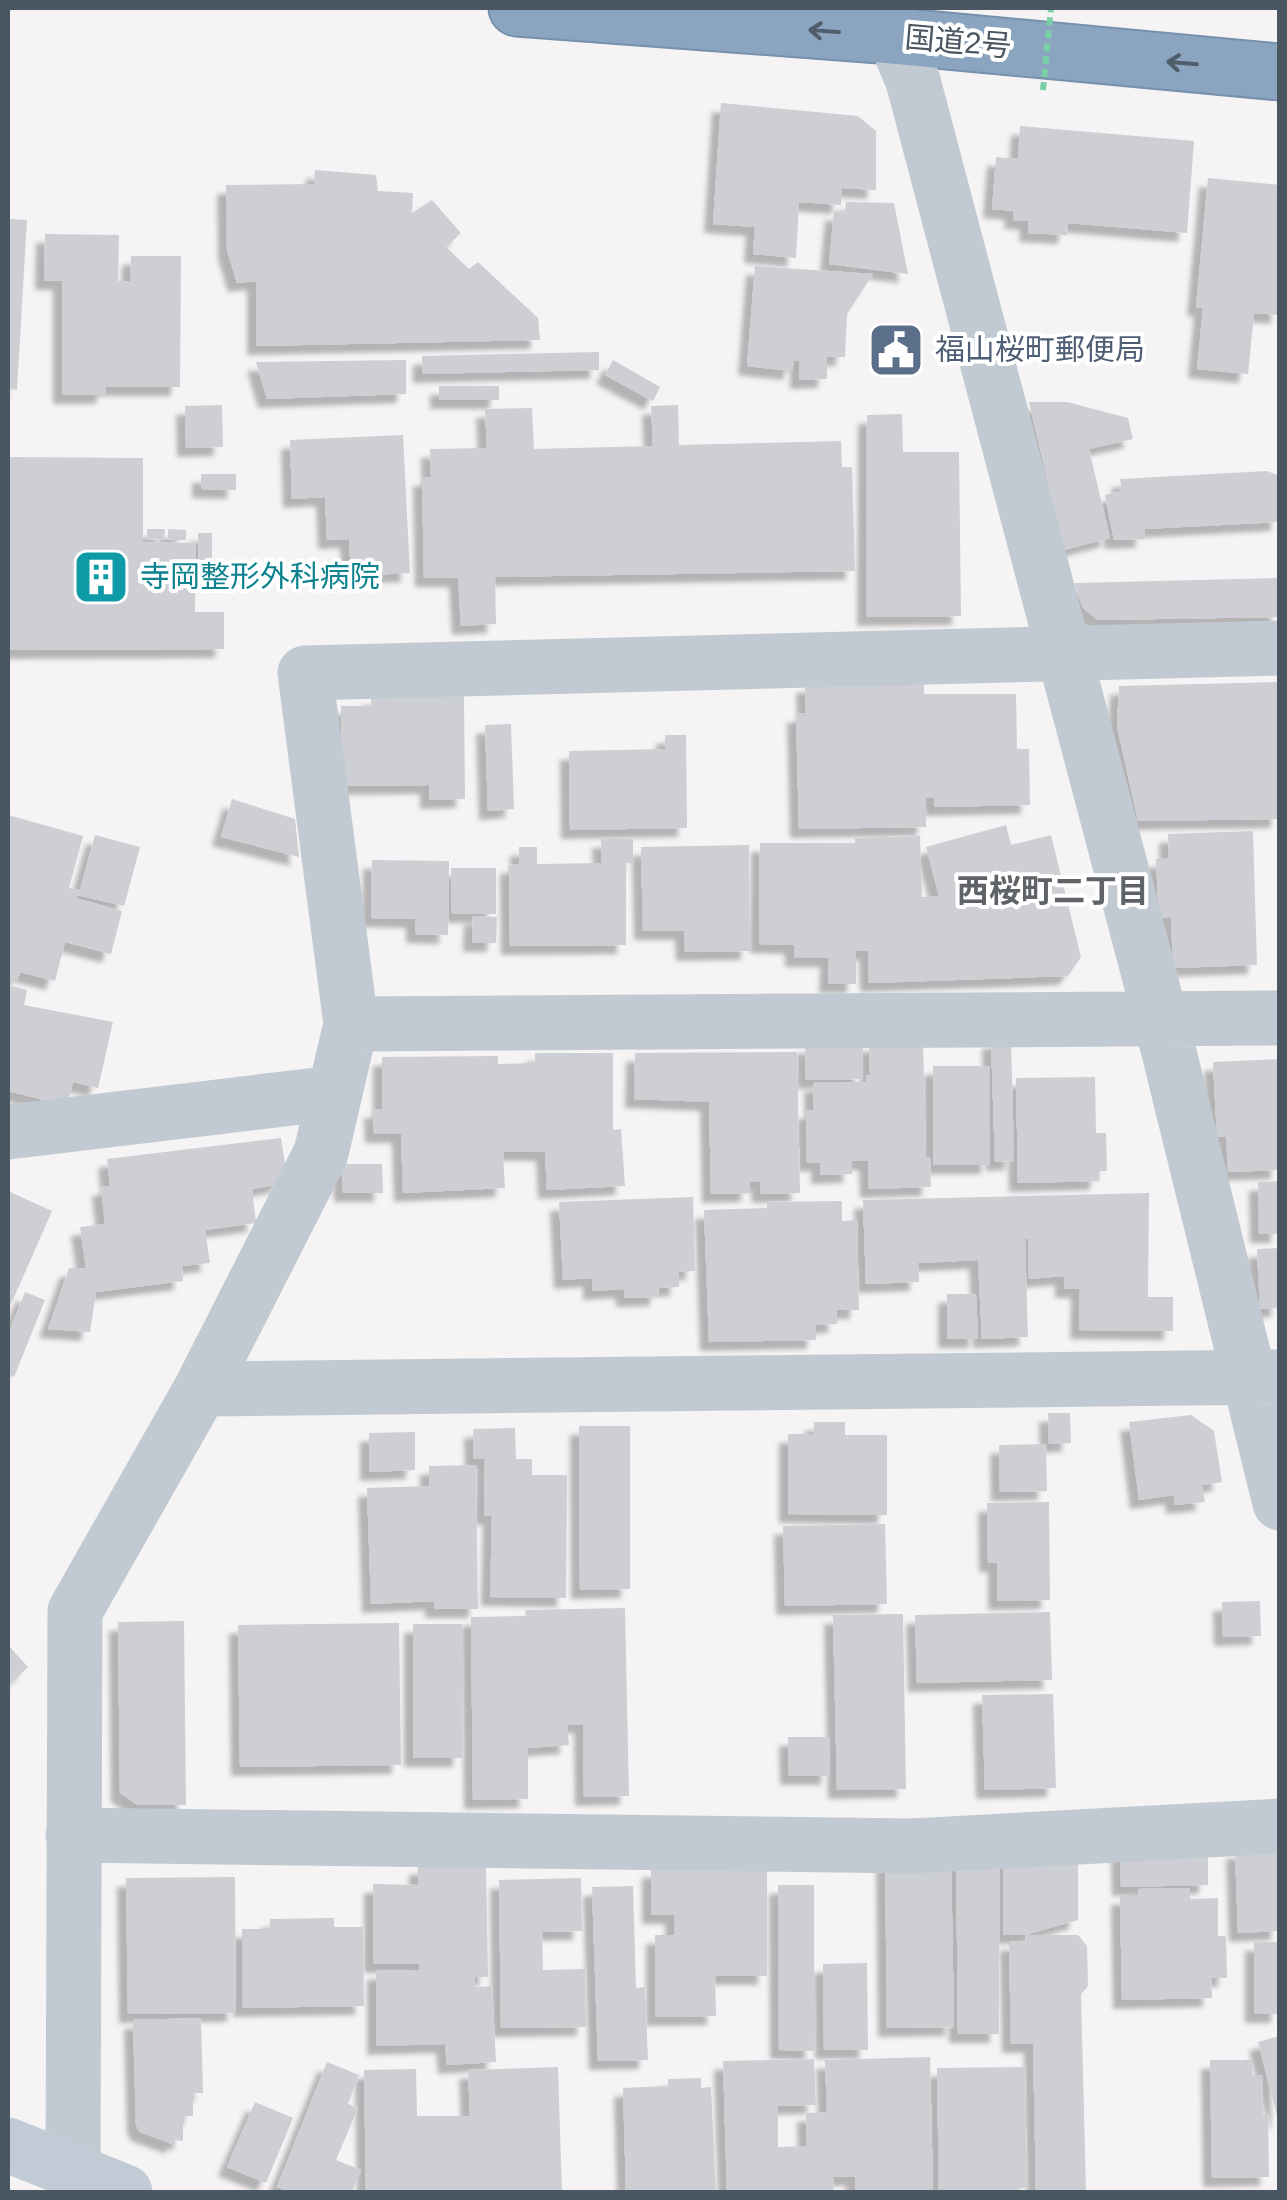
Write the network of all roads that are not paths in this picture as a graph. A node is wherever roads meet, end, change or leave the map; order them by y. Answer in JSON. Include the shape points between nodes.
{"nodes":[{"id":1,"x":517,"y":8,"type":"edge"},
{"id":2,"x":888,"y":22,"type":"edge"},
{"id":3,"x":1280,"y":72,"type":"edge"},
{"id":4,"x":1280,"y":648,"type":"edge"},
{"id":5,"x":1063,"y":656,"type":"junction"},
{"id":6,"x":1280,"y":1018,"type":"edge"},
{"id":7,"x":1161,"y":1020,"type":"junction"},
{"id":8,"x":351,"y":1024,"type":"junction"},
{"id":9,"x":334,"y":1093,"type":"junction"},
{"id":10,"x":8,"y":1132,"type":"edge"},
{"id":11,"x":1263,"y":1377,"type":"edge"},
{"id":12,"x":201,"y":1389,"type":"junction"},
{"id":13,"x":1280,"y":1504,"type":"edge"},
{"id":14,"x":1280,"y":1826,"type":"edge"},
{"id":15,"x":74,"y":1835,"type":"junction"},
{"id":16,"x":8,"y":2145,"type":"edge"},
{"id":17,"x":72,"y":2172,"type":"junction"},
{"id":18,"x":125,"y":2192,"type":"edge"}],
"edges":[{"from":2,"to":1,"type":"highway","name":"国道2号","one_way":true},
{"from":3,"to":2,"type":"highway","name":"国道2号","one_way":true},
{"from":2,"to":5,"type":"street","via":[[913,81]]},
{"from":4,"to":5,"type":"street"},
{"from":5,"to":7,"type":"street"},
{"from":5,"to":8,"type":"street","via":[[305,673]]},
{"from":6,"to":7,"type":"street"},
{"from":7,"to":8,"type":"street"},
{"from":7,"to":11,"type":"street"},
{"from":8,"to":9,"type":"street"},
{"from":9,"to":10,"type":"street"},
{"from":9,"to":12,"type":"street","via":[[321,1153]]},
{"from":11,"to":12,"type":"street"},
{"from":11,"to":13,"type":"street"},
{"from":12,"to":15,"type":"street","via":[[75,1611]]},
{"from":14,"to":15,"type":"street","via":[[912,1846]]},
{"from":15,"to":17,"type":"street"},
{"from":16,"to":17,"type":"street"},
{"from":17,"to":18,"type":"street"}]}
